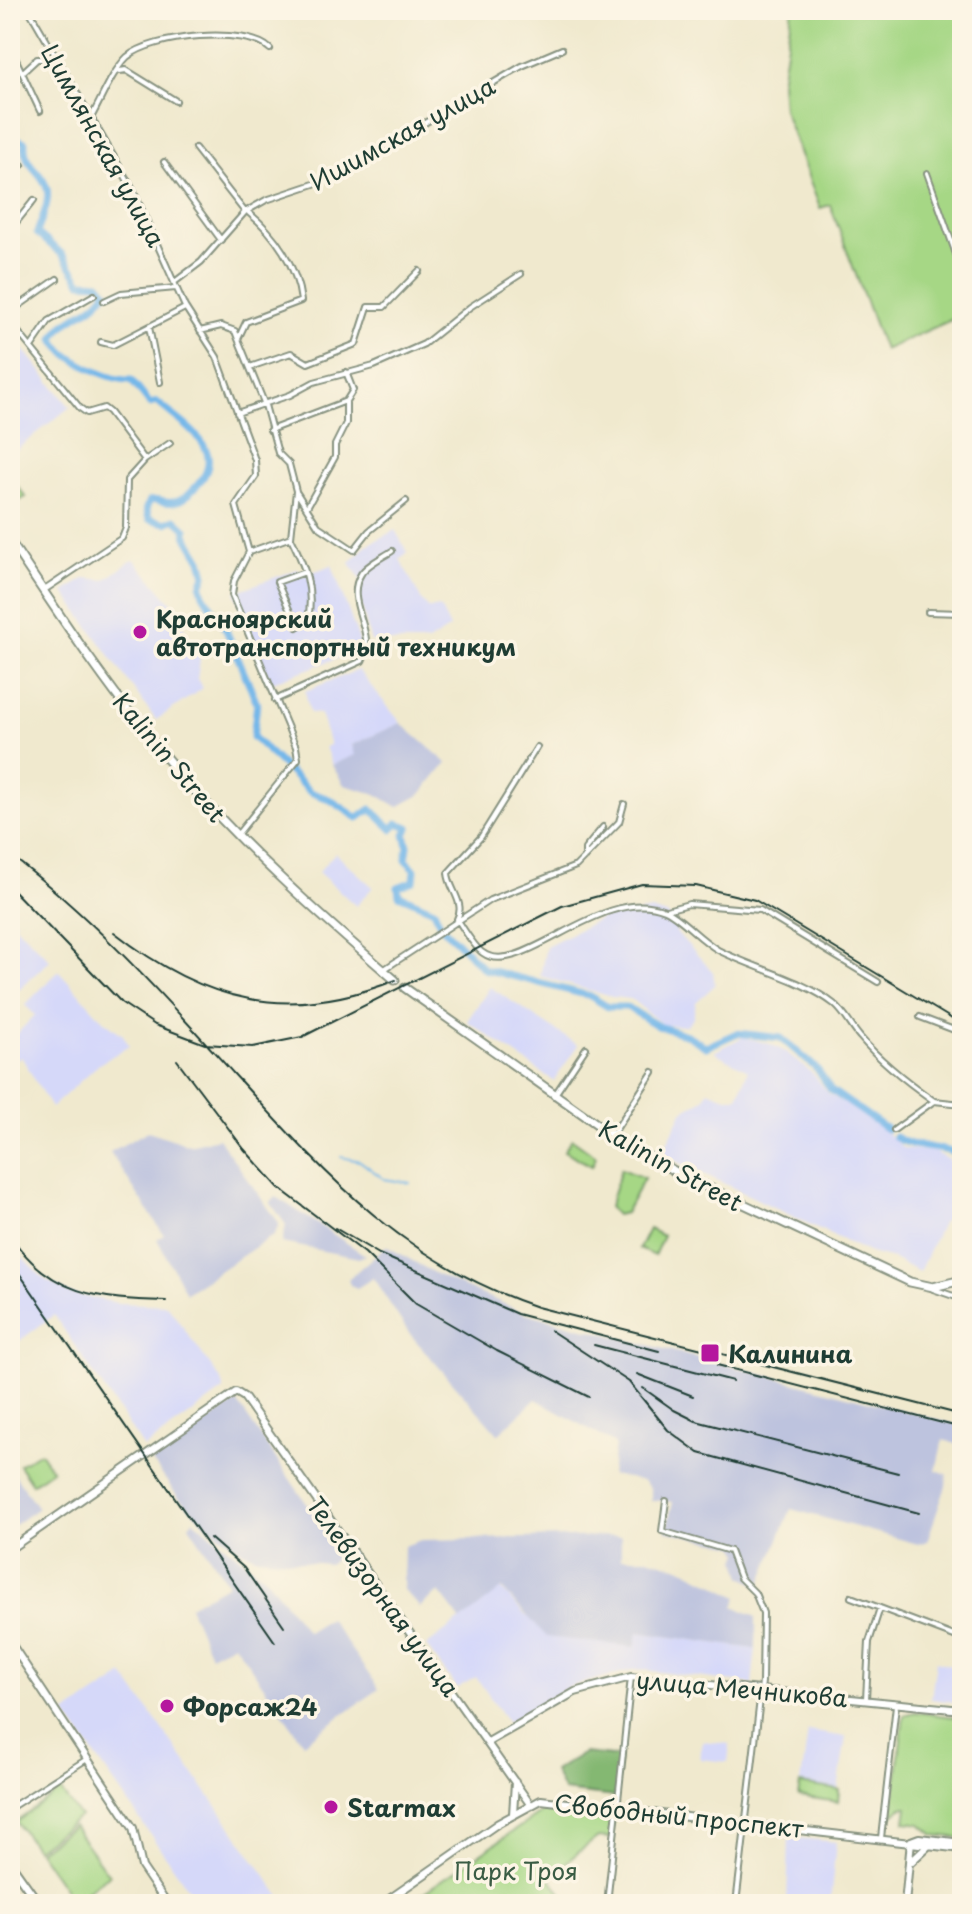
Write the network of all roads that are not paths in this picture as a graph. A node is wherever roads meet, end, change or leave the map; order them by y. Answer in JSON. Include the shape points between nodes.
{"nodes":[{"id":1,"x":29,"y":10,"type":"edge"},
{"id":2,"x":10,"y":47,"type":"edge"},
{"id":3,"x":270,"y":49,"type":"dead end"},
{"id":4,"x":562,"y":49,"type":"dead end"},
{"id":5,"x":58,"y":59,"type":"junction"},
{"id":6,"x":23,"y":72,"type":"junction"},
{"id":7,"x":116,"y":74,"type":"junction"},
{"id":8,"x":176,"y":101,"type":"dead end"},
{"id":9,"x":40,"y":111,"type":"dead end"},
{"id":10,"x":92,"y":116,"type":"junction"},
{"id":11,"x":195,"y":148,"type":"dead end"},
{"id":12,"x":164,"y":162,"type":"dead end"},
{"id":13,"x":22,"y":165,"type":"dead end"},
{"id":14,"x":927,"y":173,"type":"dead end"},
{"id":15,"x":10,"y":175,"type":"edge"},
{"id":16,"x":34,"y":200,"type":"dead end"},
{"id":17,"x":247,"y":213,"type":"junction"},
{"id":18,"x":10,"y":230,"type":"edge"},
{"id":19,"x":221,"y":240,"type":"junction"},
{"id":20,"x":419,"y":271,"type":"dead end"},
{"id":21,"x":962,"y":271,"type":"edge"},
{"id":22,"x":521,"y":274,"type":"dead end"},
{"id":23,"x":57,"y":279,"type":"dead end"},
{"id":24,"x":176,"y":284,"type":"junction"},
{"id":25,"x":94,"y":295,"type":"dead end"},
{"id":26,"x":104,"y":301,"type":"dead end"},
{"id":27,"x":185,"y":307,"type":"junction"},
{"id":28,"x":10,"y":312,"type":"edge"},
{"id":29,"x":10,"y":322,"type":"edge"},
{"id":30,"x":149,"y":327,"type":"junction"},
{"id":31,"x":200,"y":331,"type":"junction"},
{"id":32,"x":238,"y":339,"type":"junction"},
{"id":33,"x":101,"y":342,"type":"dead end"},
{"id":34,"x":31,"y":347,"type":"junction"},
{"id":35,"x":250,"y":367,"type":"junction"},
{"id":36,"x":346,"y":372,"type":"junction"},
{"id":37,"x":160,"y":382,"type":"dead end"},
{"id":38,"x":346,"y":401,"type":"junction"},
{"id":39,"x":265,"y":405,"type":"junction"},
{"id":40,"x":237,"y":413,"type":"junction"},
{"id":41,"x":270,"y":430,"type":"junction"},
{"id":42,"x":170,"y":443,"type":"dead end"},
{"id":43,"x":145,"y":460,"type":"junction"},
{"id":44,"x":296,"y":491,"type":"junction"},
{"id":45,"x":406,"y":501,"type":"dead end"},
{"id":46,"x":306,"y":508,"type":"junction"},
{"id":47,"x":291,"y":537,"type":"junction"},
{"id":48,"x":10,"y":541,"type":"edge"},
{"id":49,"x":392,"y":551,"type":"dead end"},
{"id":50,"x":249,"y":552,"type":"junction"},
{"id":51,"x":305,"y":572,"type":"junction"},
{"id":52,"x":43,"y":591,"type":"junction"},
{"id":53,"x":928,"y":612,"type":"dead end"},
{"id":54,"x":962,"y":613,"type":"edge"},
{"id":55,"x":275,"y":700,"type":"junction"},
{"id":56,"x":537,"y":747,"type":"dead end"},
{"id":57,"x":624,"y":804,"type":"dead end"},
{"id":58,"x":603,"y":827,"type":"dead end"},
{"id":59,"x":237,"y":835,"type":"junction"},
{"id":60,"x":584,"y":860,"type":"junction"},
{"id":61,"x":666,"y":910,"type":"junction"},
{"id":62,"x":457,"y":919,"type":"junction"},
{"id":63,"x":383,"y":970,"type":"junction"},
{"id":64,"x":878,"y":982,"type":"dead end"},
{"id":65,"x":920,"y":1017,"type":"dead end"},
{"id":66,"x":962,"y":1033,"type":"edge"},
{"id":67,"x":586,"y":1048,"type":"dead end"},
{"id":68,"x":653,"y":1072,"type":"dead end"},
{"id":69,"x":554,"y":1096,"type":"junction"},
{"id":70,"x":934,"y":1101,"type":"junction"},
{"id":71,"x":962,"y":1104,"type":"edge"},
{"id":72,"x":894,"y":1130,"type":"dead end"},
{"id":73,"x":611,"y":1135,"type":"junction"},
{"id":74,"x":962,"y":1280,"type":"edge"},
{"id":75,"x":924,"y":1285,"type":"junction"},
{"id":76,"x":962,"y":1299,"type":"edge"},
{"id":77,"x":666,"y":1501,"type":"dead end"},
{"id":78,"x":10,"y":1549,"type":"edge"},
{"id":79,"x":851,"y":1597,"type":"dead end"},
{"id":80,"x":880,"y":1608,"type":"junction"},
{"id":81,"x":962,"y":1639,"type":"edge"},
{"id":82,"x":10,"y":1642,"type":"edge"},
{"id":83,"x":631,"y":1677,"type":"junction"},
{"id":84,"x":761,"y":1689,"type":"junction"},
{"id":85,"x":866,"y":1699,"type":"junction"},
{"id":86,"x":896,"y":1703,"type":"junction"},
{"id":87,"x":962,"y":1710,"type":"edge"},
{"id":88,"x":488,"y":1742,"type":"junction"},
{"id":89,"x":87,"y":1759,"type":"junction"},
{"id":90,"x":515,"y":1782,"type":"junction"},
{"id":91,"x":530,"y":1804,"type":"junction"},
{"id":92,"x":10,"y":1808,"type":"edge"},
{"id":93,"x":618,"y":1808,"type":"junction"},
{"id":94,"x":512,"y":1815,"type":"junction"},
{"id":95,"x":746,"y":1822,"type":"junction"},
{"id":96,"x":881,"y":1838,"type":"junction"},
{"id":97,"x":911,"y":1841,"type":"junction"},
{"id":98,"x":962,"y":1843,"type":"edge"},
{"id":99,"x":928,"y":1846,"type":"junction"},
{"id":100,"x":962,"y":1849,"type":"edge"},
{"id":101,"x":10,"y":1863,"type":"edge"},
{"id":102,"x":909,"y":1865,"type":"junction"},
{"id":103,"x":39,"y":1904,"type":"edge"},
{"id":104,"x":167,"y":1904,"type":"edge"},
{"id":105,"x":382,"y":1904,"type":"edge"},
{"id":106,"x":607,"y":1904,"type":"edge"},
{"id":107,"x":736,"y":1904,"type":"edge"},
{"id":108,"x":905,"y":1904,"type":"edge"}],
"edges":[{"from":1,"to":5,"type":"street","name":"Цимлянская улица"},
{"from":2,"to":6,"type":"street"},
{"from":3,"to":7,"type":"street","via":[[260,40],[227,35],[160,43],[130,55]]},
{"from":4,"to":17,"type":"street","name":"Ишимская улица","via":[[522,66],[329,179],[266,200]]},
{"from":5,"to":6,"type":"street","via":[[37,59]]},
{"from":5,"to":10,"type":"street","name":"Цимлянская улица"},
{"from":6,"to":9,"type":"street"},
{"from":7,"to":8,"type":"street","via":[[126,70]]},
{"from":7,"to":10,"type":"street"},
{"from":10,"to":24,"type":"street","name":"Цимлянская улица"},
{"from":11,"to":17,"type":"street"},
{"from":12,"to":19,"type":"street"},
{"from":13,"to":15,"type":"street"},
{"from":14,"to":21,"type":"street"},
{"from":16,"to":18,"type":"street"},
{"from":17,"to":19,"type":"street","name":"Ишимская улица"},
{"from":17,"to":32,"type":"street","via":[[264,225],[290,263],[301,301],[246,322]]},
{"from":19,"to":24,"type":"street","name":"Ишимская улица"},
{"from":20,"to":35,"type":"street","via":[[384,307],[368,307],[356,344],[308,363],[291,353]]},
{"from":22,"to":36,"type":"street","via":[[424,344]]},
{"from":23,"to":28,"type":"street"},
{"from":24,"to":26,"type":"street"},
{"from":24,"to":27,"type":"street","name":"Цимлянская улица"},
{"from":25,"to":34,"type":"street","via":[[49,321]]},
{"from":27,"to":30,"type":"street"},
{"from":27,"to":31,"type":"street","name":"Цимлянская улица"},
{"from":29,"to":34,"type":"street"},
{"from":30,"to":33,"type":"street","via":[[113,345]]},
{"from":30,"to":37,"type":"street"},
{"from":31,"to":32,"type":"street","via":[[221,326],[235,331]]},
{"from":31,"to":40,"type":"street","name":"Цимлянская улица","via":[[217,357]]},
{"from":32,"to":35,"type":"street"},
{"from":34,"to":43,"type":"street","via":[[87,413],[104,408],[109,412]]},
{"from":35,"to":39,"type":"street"},
{"from":36,"to":38,"type":"street","via":[[353,390]]},
{"from":36,"to":39,"type":"street"},
{"from":38,"to":41,"type":"street"},
{"from":38,"to":46,"type":"street","via":[[346,423],[335,457]]},
{"from":39,"to":40,"type":"street"},
{"from":39,"to":41,"type":"street"},
{"from":40,"to":50,"type":"street","name":"Цимлянская улица","via":[[257,470],[236,505]]},
{"from":41,"to":44,"type":"street","via":[[278,453],[289,464]]},
{"from":42,"to":43,"type":"street"},
{"from":43,"to":52,"type":"street","via":[[127,480],[122,538]]},
{"from":44,"to":46,"type":"street"},
{"from":44,"to":47,"type":"street"},
{"from":45,"to":46,"type":"street","via":[[354,550],[318,526]]},
{"from":47,"to":50,"type":"street"},
{"from":47,"to":51,"type":"street"},
{"from":48,"to":52,"type":"main road","name":"Kalinin Street"},
{"from":49,"to":55,"type":"street","via":[[361,572],[356,589],[366,636],[362,661]]},
{"from":50,"to":55,"type":"street","via":[[232,595]]},
{"from":51,"to":51,"type":"street","via":[[277,582],[297,627],[308,620],[311,602]]},
{"from":52,"to":59,"type":"main road","name":"Kalinin Street","via":[[128,711]]},
{"from":53,"to":54,"type":"street"},
{"from":55,"to":59,"type":"street","via":[[296,747],[294,766]]},
{"from":56,"to":62,"type":"street","via":[[481,837],[448,873],[458,898]]},
{"from":57,"to":60,"type":"street","via":[[619,822]]},
{"from":58,"to":60,"type":"street","via":[[585,849]]},
{"from":59,"to":63,"type":"main road","name":"Kalinin Street"},
{"from":60,"to":62,"type":"street"},
{"from":61,"to":62,"type":"street","via":[[607,911],[517,957],[483,953]]},
{"from":61,"to":64,"type":"street","via":[[689,904],[760,910]]},
{"from":61,"to":70,"type":"street","via":[[719,950],[834,1004],[875,1053]]},
{"from":62,"to":63,"type":"street"},
{"from":63,"to":69,"type":"main road","name":"Kalinin Street"},
{"from":65,"to":66,"type":"street"},
{"from":67,"to":69,"type":"street"},
{"from":68,"to":73,"type":"street"},
{"from":69,"to":73,"type":"main road","name":"Kalinin Street"},
{"from":70,"to":71,"type":"street"},
{"from":70,"to":72,"type":"street"},
{"from":73,"to":75,"type":"main road","name":"Kalinin Street","via":[[742,1204]]},
{"from":74,"to":75,"type":"main road"},
{"from":75,"to":76,"type":"street"},
{"from":77,"to":84,"type":"street","via":[[662,1531],[730,1551],[740,1578],[762,1605]]},
{"from":78,"to":88,"type":"street","name":"Телевизорная улица","via":[[236,1392]]},
{"from":79,"to":80,"type":"street"},
{"from":80,"to":81,"type":"street"},
{"from":80,"to":85,"type":"street","via":[[869,1642]]},
{"from":82,"to":89,"type":"street"},
{"from":83,"to":84,"type":"street","name":"улица Мечникова"},
{"from":83,"to":88,"type":"street","name":"улица Мечникова","via":[[575,1692]]},
{"from":83,"to":93,"type":"street"},
{"from":84,"to":85,"type":"street","name":"улица Мечникова"},
{"from":84,"to":95,"type":"street"},
{"from":85,"to":86,"type":"street","name":"улица Мечникова"},
{"from":86,"to":87,"type":"street","name":"улица Мечникова"},
{"from":86,"to":96,"type":"street"},
{"from":88,"to":90,"type":"street","name":"Телевизорная улица"},
{"from":89,"to":92,"type":"street"},
{"from":89,"to":104,"type":"street","via":[[133,1828],[142,1867]]},
{"from":90,"to":91,"type":"street","name":"Телевизорная улица"},
{"from":90,"to":94,"type":"street"},
{"from":91,"to":93,"type":"street","name":"Свободный проспект","via":[[541,1800]]},
{"from":91,"to":94,"type":"street","name":"Свободный проспект"},
{"from":93,"to":95,"type":"street","name":"Свободный проспект"},
{"from":93,"to":106,"type":"street"},
{"from":94,"to":105,"type":"street","name":"Свободный проспект"},
{"from":95,"to":96,"type":"street","name":"Свободный проспект"},
{"from":95,"to":107,"type":"street"},
{"from":96,"to":97,"type":"street","name":"Свободный проспект"},
{"from":97,"to":98,"type":"street","name":"Свободный проспект"},
{"from":97,"to":99,"type":"street","name":"Свободный проспект"},
{"from":97,"to":102,"type":"street"},
{"from":99,"to":100,"type":"street","name":"Свободный проспект"},
{"from":99,"to":102,"type":"street"},
{"from":101,"to":103,"type":"main road"},
{"from":102,"to":108,"type":"street"}]}
